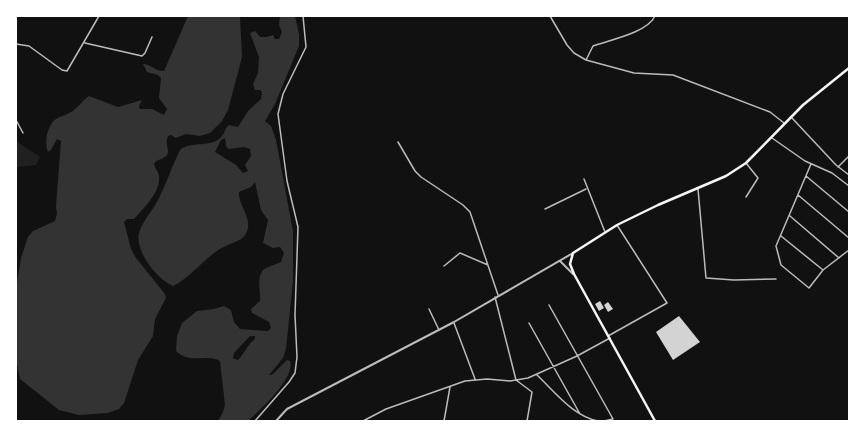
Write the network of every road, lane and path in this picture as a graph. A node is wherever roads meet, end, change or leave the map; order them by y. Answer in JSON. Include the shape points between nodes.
{"nodes":[{"id":1,"x":99,"y":16,"type":"edge"},
{"id":2,"x":303,"y":16,"type":"edge"},
{"id":3,"x":550,"y":16,"type":"edge"},
{"id":4,"x":655,"y":16,"type":"edge"},
{"id":5,"x":152,"y":37,"type":"dead end"},
{"id":6,"x":85,"y":43,"type":"junction"},
{"id":7,"x":16,"y":44,"type":"edge"},
{"id":8,"x":586,"y":60,"type":"junction"},
{"id":9,"x":849,"y":68,"type":"edge"},
{"id":10,"x":792,"y":118,"type":"junction"},
{"id":11,"x":16,"y":120,"type":"edge"},
{"id":12,"x":785,"y":124,"type":"junction"},
{"id":13,"x":23,"y":133,"type":"dead end"},
{"id":14,"x":772,"y":138,"type":"junction"},
{"id":15,"x":398,"y":142,"type":"dead end"},
{"id":16,"x":849,"y":156,"type":"edge"},
{"id":17,"x":746,"y":163,"type":"junction"},
{"id":18,"x":811,"y":164,"type":"junction"},
{"id":19,"x":838,"y":167,"type":"junction"},
{"id":20,"x":849,"y":175,"type":"edge"},
{"id":21,"x":806,"y":176,"type":"junction"},
{"id":22,"x":584,"y":179,"type":"dead end"},
{"id":23,"x":849,"y":186,"type":"edge"},
{"id":24,"x":698,"y":188,"type":"junction"},
{"id":25,"x":586,"y":189,"type":"junction"},
{"id":26,"x":798,"y":195,"type":"junction"},
{"id":27,"x":746,"y":197,"type":"dead end"},
{"id":28,"x":545,"y":208,"type":"dead end"},
{"id":29,"x":849,"y":212,"type":"edge"},
{"id":30,"x":790,"y":216,"type":"junction"},
{"id":31,"x":617,"y":225,"type":"junction"},
{"id":32,"x":605,"y":232,"type":"junction"},
{"id":33,"x":781,"y":236,"type":"junction"},
{"id":34,"x":849,"y":238,"type":"edge"},
{"id":35,"x":849,"y":250,"type":"edge"},
{"id":36,"x":573,"y":253,"type":"junction"},
{"id":37,"x":840,"y":258,"type":"junction"},
{"id":38,"x":560,"y":260,"type":"junction"},
{"id":39,"x":488,"y":265,"type":"junction"},
{"id":40,"x":444,"y":266,"type":"dead end"},
{"id":41,"x":823,"y":270,"type":"junction"},
{"id":42,"x":574,"y":274,"type":"junction"},
{"id":43,"x":776,"y":278,"type":"dead end"},
{"id":44,"x":498,"y":295,"type":"junction"},
{"id":45,"x":495,"y":297,"type":"junction"},
{"id":46,"x":549,"y":305,"type":"dead end"},
{"id":47,"x":429,"y":309,"type":"dead end"},
{"id":48,"x":454,"y":322,"type":"junction"},
{"id":49,"x":529,"y":323,"type":"dead end"},
{"id":50,"x":439,"y":330,"type":"junction"},
{"id":51,"x":609,"y":337,"type":"junction"},
{"id":52,"x":578,"y":356,"type":"junction"},
{"id":53,"x":554,"y":368,"type":"junction"},
{"id":54,"x":536,"y":374,"type":"junction"},
{"id":55,"x":474,"y":379,"type":"junction"},
{"id":56,"x":516,"y":380,"type":"junction"},
{"id":57,"x":450,"y":387,"type":"junction"},
{"id":58,"x":580,"y":414,"type":"junction"},
{"id":59,"x":255,"y":421,"type":"edge"},
{"id":60,"x":276,"y":421,"type":"edge"},
{"id":61,"x":363,"y":421,"type":"edge"},
{"id":62,"x":444,"y":421,"type":"edge"},
{"id":63,"x":527,"y":421,"type":"edge"},
{"id":64,"x":598,"y":421,"type":"edge"},
{"id":65,"x":604,"y":421,"type":"edge"},
{"id":66,"x":654,"y":421,"type":"edge"}],
"edges":[{"from":1,"to":6,"type":"street"},
{"from":2,"to":59,"type":"street","via":[[306,47],[283,94],[278,114],[287,181],[298,227],[296,362],[293,377]]},
{"from":3,"to":8,"type":"street","via":[[567,45]]},
{"from":4,"to":8,"type":"street","via":[[647,25],[593,46]]},
{"from":5,"to":6,"type":"street","via":[[142,56]]},
{"from":6,"to":7,"type":"street","via":[[69,70],[65,72],[30,46]]},
{"from":8,"to":12,"type":"street","via":[[634,73],[673,75],[770,112]]},
{"from":9,"to":10,"type":"main road","via":[[803,105]]},
{"from":10,"to":12,"type":"main road"},
{"from":10,"to":19,"type":"street"},
{"from":11,"to":13,"type":"street"},
{"from":12,"to":14,"type":"main road"},
{"from":14,"to":17,"type":"main road"},
{"from":14,"to":18,"type":"street"},
{"from":15,"to":39,"type":"street","via":[[415,171],[467,208],[474,221]]},
{"from":16,"to":19,"type":"street"},
{"from":17,"to":24,"type":"main road","via":[[726,176]]},
{"from":17,"to":27,"type":"street","via":[[758,178]]},
{"from":18,"to":21,"type":"street"},
{"from":18,"to":23,"type":"street","via":[[832,173]]},
{"from":19,"to":20,"type":"street"},
{"from":21,"to":26,"type":"street"},
{"from":21,"to":29,"type":"street"},
{"from":22,"to":25,"type":"street"},
{"from":24,"to":31,"type":"main road","via":[[658,204]]},
{"from":24,"to":43,"type":"street","via":[[706,278]]},
{"from":25,"to":28,"type":"street"},
{"from":25,"to":32,"type":"street"},
{"from":26,"to":30,"type":"street"},
{"from":26,"to":34,"type":"street"},
{"from":30,"to":33,"type":"street"},
{"from":30,"to":37,"type":"street"},
{"from":31,"to":32,"type":"main road"},
{"from":31,"to":51,"type":"street","via":[[667,303]]},
{"from":32,"to":36,"type":"main road"},
{"from":33,"to":41,"type":"street"},
{"from":33,"to":41,"type":"street","via":[[776,246],[781,265],[809,288]]},
{"from":35,"to":37,"type":"street"},
{"from":36,"to":38,"type":"street"},
{"from":36,"to":42,"type":"main road","via":[[570,264]]},
{"from":37,"to":41,"type":"street"},
{"from":38,"to":42,"type":"street"},
{"from":38,"to":44,"type":"street"},
{"from":39,"to":40,"type":"street","via":[[460,253]]},
{"from":39,"to":44,"type":"street"},
{"from":42,"to":51,"type":"main road"},
{"from":44,"to":45,"type":"street"},
{"from":45,"to":48,"type":"street"},
{"from":45,"to":56,"type":"street"},
{"from":46,"to":52,"type":"street"},
{"from":47,"to":50,"type":"street"},
{"from":48,"to":50,"type":"street"},
{"from":48,"to":55,"type":"street"},
{"from":49,"to":53,"type":"street"},
{"from":50,"to":60,"type":"street","via":[[287,409]]},
{"from":51,"to":52,"type":"street"},
{"from":51,"to":66,"type":"main road"},
{"from":52,"to":53,"type":"street"},
{"from":52,"to":65,"type":"street","via":[[613,419]]},
{"from":53,"to":54,"type":"street"},
{"from":53,"to":58,"type":"street"},
{"from":54,"to":56,"type":"street"},
{"from":54,"to":58,"type":"street","via":[[566,404]]},
{"from":55,"to":56,"type":"street"},
{"from":55,"to":57,"type":"street"},
{"from":56,"to":63,"type":"street","via":[[532,392]]},
{"from":57,"to":61,"type":"street","via":[[386,409]]},
{"from":57,"to":62,"type":"street"},
{"from":58,"to":64,"type":"street"}]}
